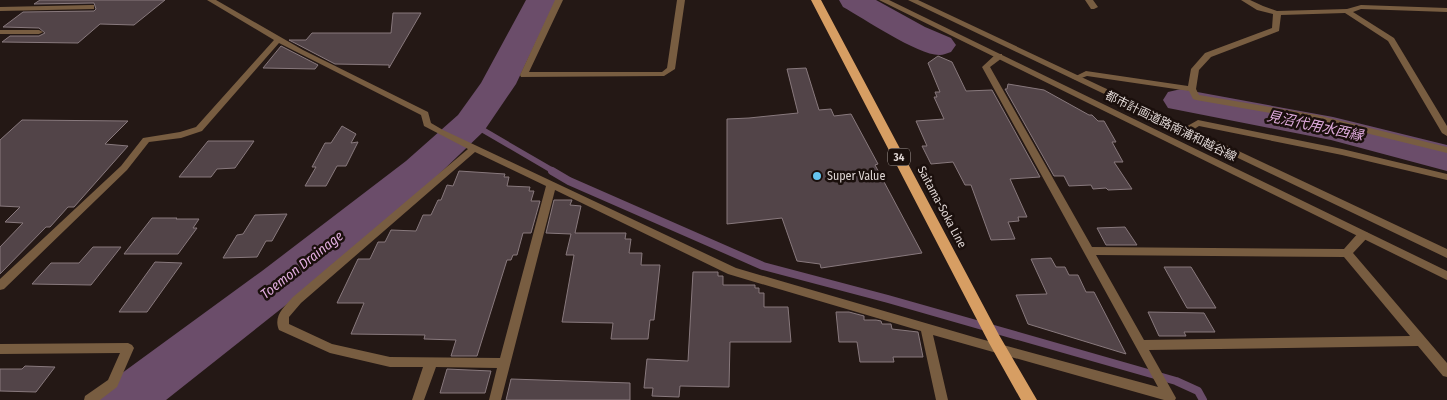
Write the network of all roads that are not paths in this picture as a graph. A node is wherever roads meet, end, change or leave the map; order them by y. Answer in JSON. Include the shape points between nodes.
{"nodes":[{"id":1,"x":210,"y":0,"type":"edge"},
{"id":2,"x":559,"y":0,"type":"edge"},
{"id":3,"x":681,"y":0,"type":"edge"},
{"id":4,"x":816,"y":0,"type":"edge"},
{"id":5,"x":883,"y":0,"type":"edge"},
{"id":6,"x":912,"y":0,"type":"edge"},
{"id":7,"x":1089,"y":0,"type":"edge"},
{"id":8,"x":1245,"y":0,"type":"edge"},
{"id":9,"x":1376,"y":0,"type":"edge"},
{"id":10,"x":91,"y":7,"type":"dead end"},
{"id":11,"x":1094,"y":8,"type":"dead end"},
{"id":12,"x":1384,"y":8,"type":"junction"},
{"id":13,"x":0,"y":9,"type":"edge"},
{"id":14,"x":1447,"y":10,"type":"edge"},
{"id":15,"x":1347,"y":11,"type":"junction"},
{"id":16,"x":1277,"y":13,"type":"junction"},
{"id":17,"x":0,"y":32,"type":"edge"},
{"id":18,"x":39,"y":32,"type":"dead end"},
{"id":19,"x":278,"y":40,"type":"junction"},
{"id":20,"x":999,"y":56,"type":"junction"},
{"id":21,"x":1076,"y":78,"type":"junction"},
{"id":22,"x":1192,"y":89,"type":"junction"},
{"id":23,"x":1185,"y":131,"type":"junction"},
{"id":24,"x":1447,"y":133,"type":"edge"},
{"id":25,"x":475,"y":148,"type":"junction"},
{"id":26,"x":1447,"y":150,"type":"edge"},
{"id":27,"x":1447,"y":177,"type":"edge"},
{"id":28,"x":551,"y":185,"type":"junction"},
{"id":29,"x":1363,"y":236,"type":"junction"},
{"id":30,"x":1088,"y":251,"type":"junction"},
{"id":31,"x":1347,"y":253,"type":"junction"},
{"id":32,"x":1447,"y":254,"type":"edge"},
{"id":33,"x":1447,"y":276,"type":"edge"},
{"id":34,"x":0,"y":286,"type":"edge"},
{"id":35,"x":926,"y":328,"type":"junction"},
{"id":36,"x":1421,"y":341,"type":"junction"},
{"id":37,"x":998,"y":344,"type":"junction"},
{"id":38,"x":1141,"y":344,"type":"junction"},
{"id":39,"x":0,"y":348,"type":"edge"},
{"id":40,"x":431,"y":362,"type":"junction"},
{"id":41,"x":504,"y":363,"type":"junction"},
{"id":42,"x":1447,"y":372,"type":"edge"},
{"id":43,"x":1170,"y":398,"type":"edge"},
{"id":44,"x":90,"y":400,"type":"edge"},
{"id":45,"x":418,"y":400,"type":"edge"},
{"id":46,"x":495,"y":400,"type":"edge"},
{"id":47,"x":942,"y":400,"type":"edge"},
{"id":48,"x":1029,"y":400,"type":"edge"}],
"edges":[{"from":1,"to":19,"type":"street"},
{"from":2,"to":3,"type":"street","via":[[524,75],[664,74],[671,69]]},
{"from":4,"to":37,"type":"main road","name":"Saitama-Soka Line","number":"34"},
{"from":5,"to":20,"type":"street","name":"都市計画道路南浦和越谷線"},
{"from":6,"to":21,"type":"street","name":"都市計画道路南浦和越谷線"},
{"from":7,"to":11,"type":"street"},
{"from":8,"to":16,"type":"street"},
{"from":9,"to":12,"type":"street"},
{"from":10,"to":13,"type":"street"},
{"from":12,"to":14,"type":"street"},
{"from":12,"to":15,"type":"street","via":[[1361,7]]},
{"from":15,"to":16,"type":"street"},
{"from":15,"to":24,"type":"street","via":[[1391,40]]},
{"from":16,"to":22,"type":"street","via":[[1276,29],[1208,54],[1195,69]]},
{"from":17,"to":18,"type":"street"},
{"from":19,"to":25,"type":"street","via":[[425,114],[428,124]]},
{"from":19,"to":34,"type":"street","via":[[199,129],[146,140],[124,168]]},
{"from":20,"to":29,"type":"street","name":"都市計画道路南浦和越谷線"},
{"from":20,"to":30,"type":"street","via":[[986,67]]},
{"from":21,"to":22,"type":"street","via":[[1086,73]]},
{"from":21,"to":23,"type":"street","name":"都市計画道路南浦和越谷線"},
{"from":22,"to":26,"type":"street","via":[[1196,97],[1317,118]]},
{"from":23,"to":27,"type":"street","via":[[1198,123]]},
{"from":23,"to":32,"type":"street","name":"都市計画道路南浦和越谷線"},
{"from":25,"to":28,"type":"street"},
{"from":25,"to":40,"type":"street","via":[[282,316],[283,327],[330,348],[390,362]]},
{"from":28,"to":35,"type":"street","via":[[732,271]]},
{"from":28,"to":41,"type":"street"},
{"from":29,"to":31,"type":"street"},
{"from":29,"to":33,"type":"street","name":"都市計画道路南浦和越谷線"},
{"from":30,"to":31,"type":"street"},
{"from":30,"to":38,"type":"street"},
{"from":31,"to":36,"type":"street"},
{"from":35,"to":37,"type":"street"},
{"from":35,"to":47,"type":"street"},
{"from":36,"to":38,"type":"street"},
{"from":36,"to":42,"type":"street"},
{"from":37,"to":43,"type":"street"},
{"from":37,"to":48,"type":"main road","name":"Saitama-Soka Line","number":"34"},
{"from":38,"to":43,"type":"street"},
{"from":39,"to":44,"type":"street","via":[[128,348],[113,383]]},
{"from":40,"to":41,"type":"street"},
{"from":40,"to":45,"type":"street"},
{"from":41,"to":46,"type":"street"}]}
